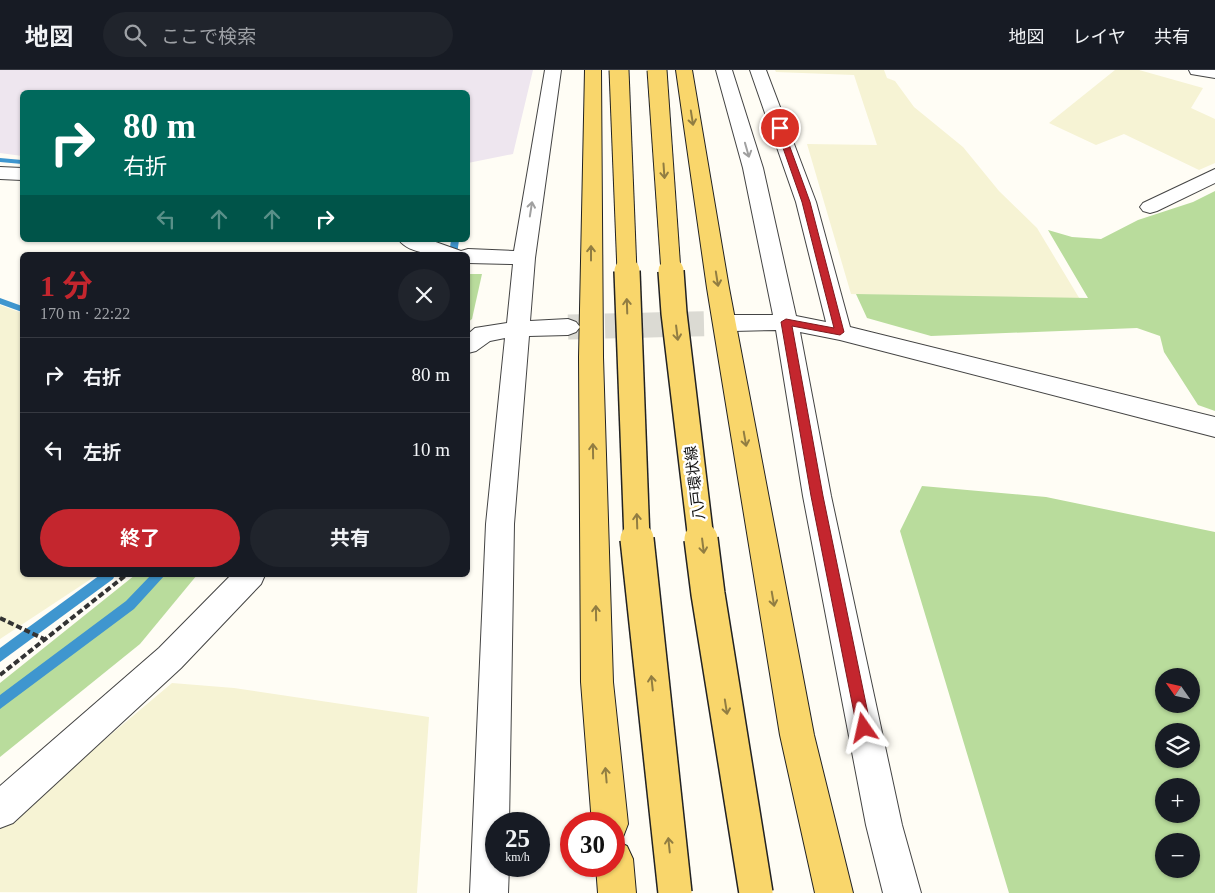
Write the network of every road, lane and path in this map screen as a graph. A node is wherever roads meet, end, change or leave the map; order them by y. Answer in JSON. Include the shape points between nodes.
{"nodes":[{"id":1,"x":553,"y":70,"type":"edge"},
{"id":2,"x":593,"y":70,"type":"edge"},
{"id":3,"x":619,"y":70,"type":"edge"},
{"id":4,"x":657,"y":70,"type":"edge"},
{"id":5,"x":684,"y":70,"type":"edge"},
{"id":6,"x":1197,"y":70,"type":"edge"},
{"id":7,"x":725,"y":72,"type":"edge"},
{"id":8,"x":759,"y":72,"type":"edge"},
{"id":9,"x":1215,"y":73,"type":"edge"},
{"id":10,"x":0,"y":173,"type":"edge"},
{"id":11,"x":20,"y":174,"type":"edge"},
{"id":12,"x":1215,"y":175,"type":"edge"},
{"id":13,"x":1150,"y":207,"type":"dead end"},
{"id":14,"x":416,"y":242,"type":"edge"},
{"id":15,"x":444,"y":252,"type":"edge"},
{"id":16,"x":470,"y":256,"type":"edge"},
{"id":17,"x":524,"y":258,"type":"junction"},
{"id":18,"x":786,"y":322,"type":"junction"},
{"id":19,"x":733,"y":323,"type":"tunnel mouth"},
{"id":20,"x":568,"y":327,"type":"tunnel mouth"},
{"id":21,"x":516,"y":329,"type":"junction"},
{"id":22,"x":840,"y":332,"type":"junction"},
{"id":23,"x":470,"y":344,"type":"edge"},
{"id":24,"x":1215,"y":427,"type":"edge"},
{"id":25,"x":124,"y":577,"type":"edge"},
{"id":26,"x":248,"y":577,"type":"edge"},
{"id":27,"x":0,"y":618,"type":"edge"},
{"id":28,"x":46,"y":640,"type":"junction"},
{"id":29,"x":0,"y":675,"type":"edge"},
{"id":30,"x":0,"y":810,"type":"edge"},
{"id":31,"x":609,"y":812,"type":"edge"},
{"id":32,"x":616,"y":877,"type":"edge"},
{"id":33,"x":489,"y":893,"type":"edge"},
{"id":34,"x":617,"y":893,"type":"edge"},
{"id":35,"x":675,"y":893,"type":"edge"},
{"id":36,"x":756,"y":893,"type":"edge"},
{"id":37,"x":834,"y":893,"type":"edge"},
{"id":38,"x":902,"y":893,"type":"edge"}],
"edges":[{"from":17,"to":1,"type":"street","one_way":true},
{"from":31,"to":2,"type":"main road","one_way":true,"via":[[597,662],[591,357]]},
{"from":35,"to":3,"type":"main road","one_way":true,"bridge":true,"via":[[638,559]]},
{"from":4,"to":36,"type":"main road","name":"八戸環状線","one_way":true,"bridge":true,"via":[[676,323],[708,594]]},
{"from":5,"to":37,"type":"main road","one_way":true,"via":[[718,288],[797,735]]},
{"from":6,"to":9,"type":"street"},
{"from":7,"to":8,"type":"street"},
{"from":7,"to":18,"type":"street","one_way":true,"via":[[753,168]]},
{"from":8,"to":22,"type":"street","via":[[806,202]]},
{"from":10,"to":11,"type":"street"},
{"from":12,"to":13,"type":"street"},
{"from":14,"to":15,"type":"street"},
{"from":16,"to":17,"type":"street"},
{"from":17,"to":21,"type":"street"},
{"from":18,"to":19,"type":"street"},
{"from":18,"to":22,"type":"street"},
{"from":18,"to":38,"type":"street","via":[[817,496],[884,825]]},
{"from":20,"to":21,"type":"street"},
{"from":21,"to":23,"type":"street","via":[[483,334]]},
{"from":21,"to":33,"type":"street","via":[[500,524]]},
{"from":22,"to":24,"type":"street"},
{"from":25,"to":28,"type":"path"},
{"from":26,"to":30,"type":"street","via":[[170,658]]},
{"from":27,"to":28,"type":"path"},
{"from":28,"to":29,"type":"path"},
{"from":32,"to":34,"type":"main road"}]}
